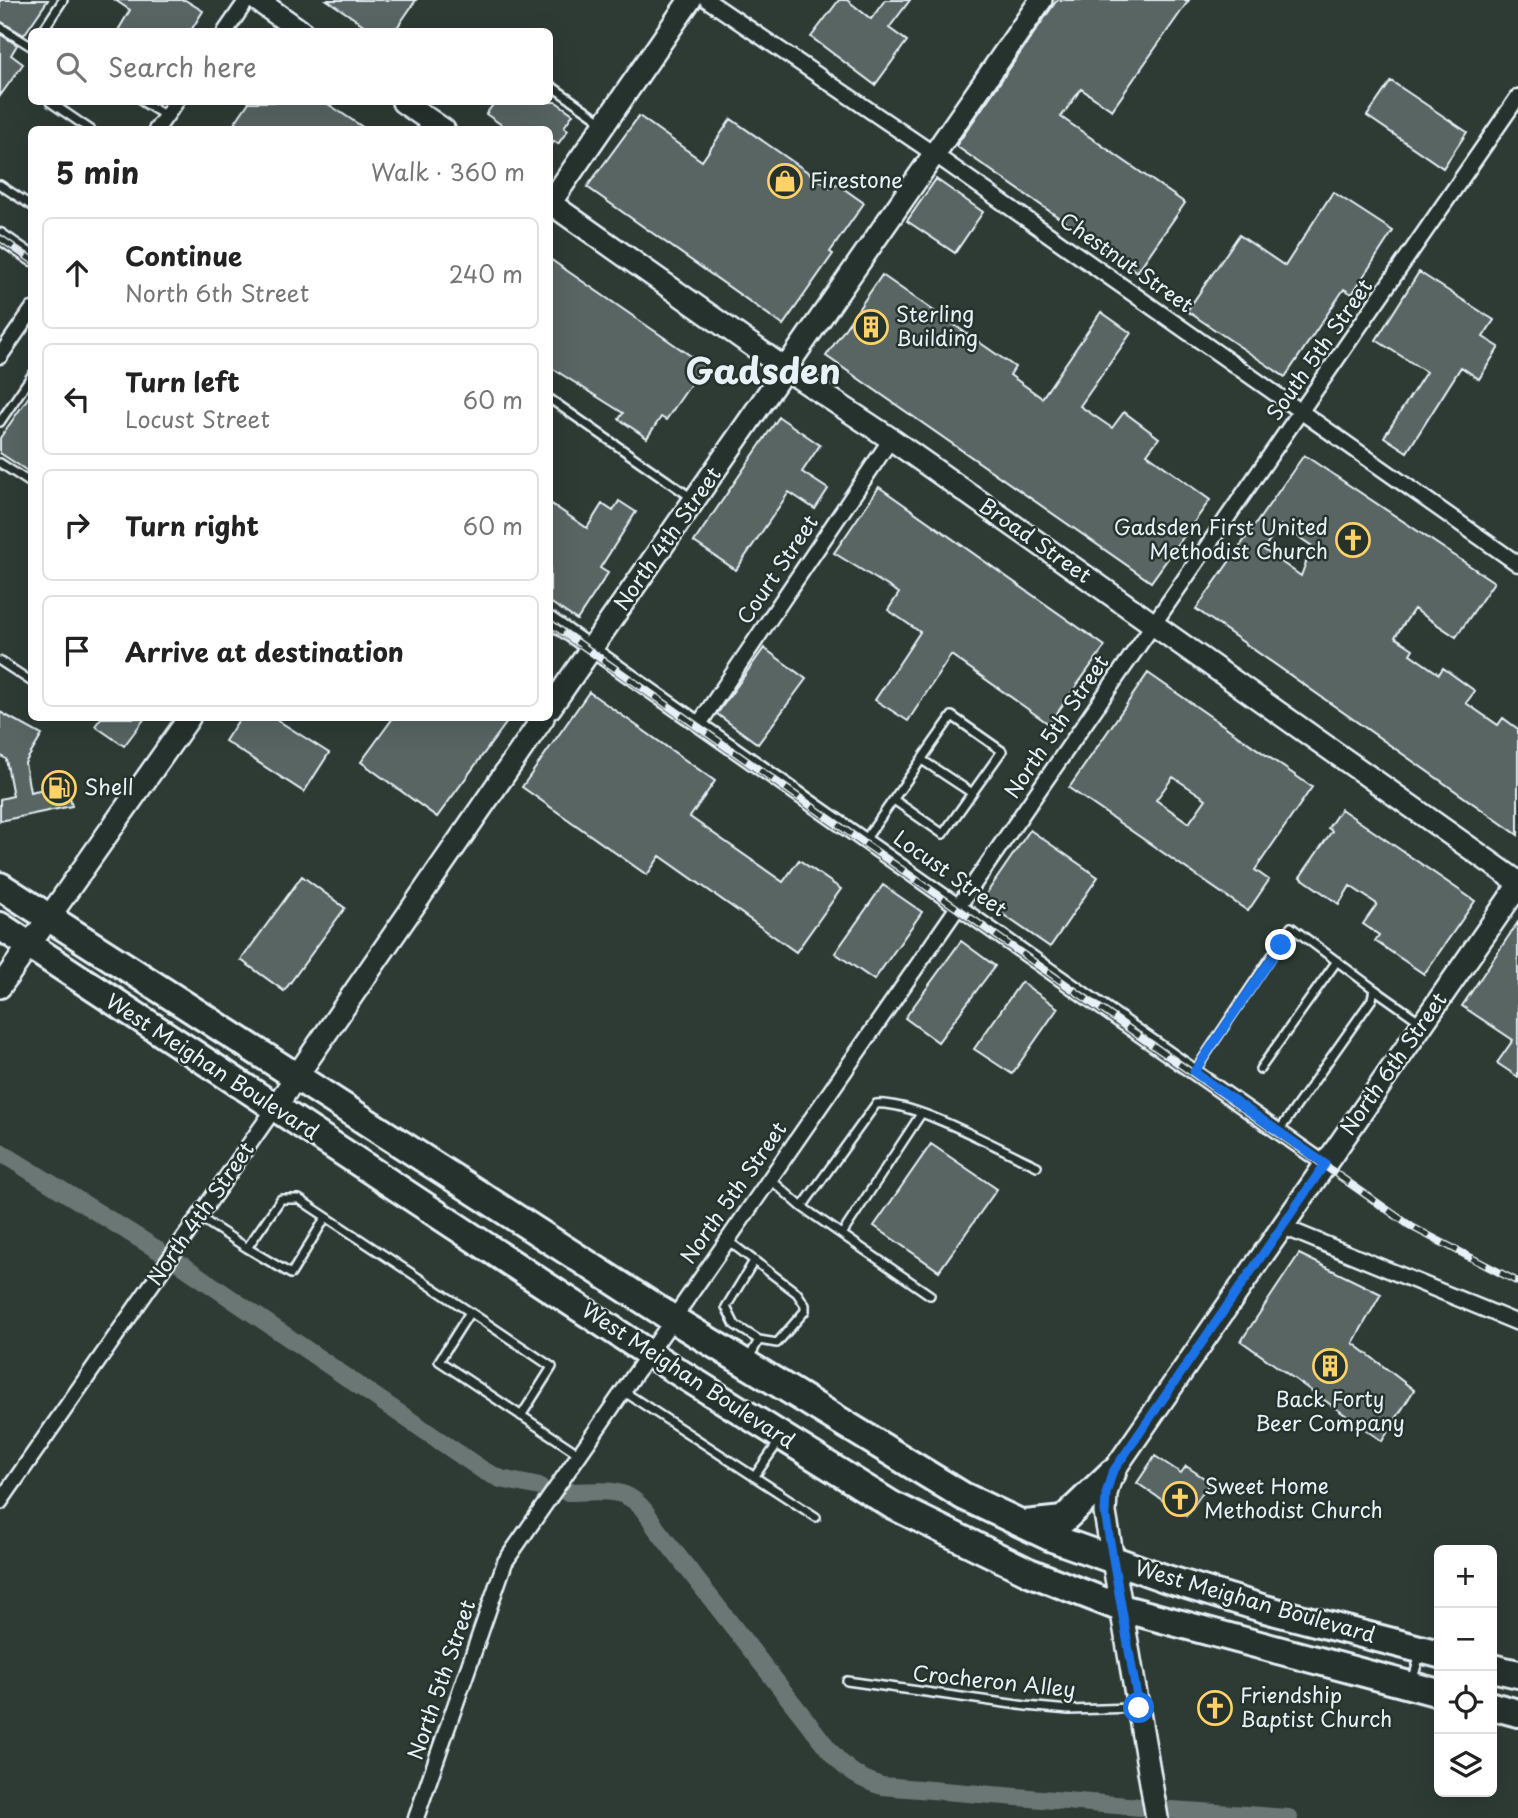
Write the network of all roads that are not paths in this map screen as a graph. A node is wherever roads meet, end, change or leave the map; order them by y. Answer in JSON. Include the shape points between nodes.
{"nodes":[{"id":1,"x":63,"y":0,"type":"edge"},
{"id":2,"x":247,"y":0,"type":"edge"},
{"id":3,"x":257,"y":0,"type":"edge"},
{"id":4,"x":690,"y":0,"type":"edge"},
{"id":5,"x":707,"y":0,"type":"edge"},
{"id":6,"x":1041,"y":0,"type":"edge"},
{"id":7,"x":0,"y":27,"type":"edge"},
{"id":8,"x":45,"y":28,"type":"edge"},
{"id":9,"x":228,"y":28,"type":"edge"},
{"id":10,"x":296,"y":28,"type":"edge"},
{"id":11,"x":28,"y":44,"type":"edge"},
{"id":12,"x":553,"y":87,"type":"edge"},
{"id":13,"x":1518,"y":97,"type":"edge"},
{"id":14,"x":54,"y":105,"type":"edge"},
{"id":15,"x":149,"y":105,"type":"edge"},
{"id":16,"x":174,"y":105,"type":"edge"},
{"id":17,"x":407,"y":105,"type":"edge"},
{"id":18,"x":166,"y":116,"type":"junction"},
{"id":19,"x":604,"y":124,"type":"junction"},
{"id":20,"x":85,"y":126,"type":"edge"},
{"id":21,"x":159,"y":126,"type":"edge"},
{"id":22,"x":438,"y":126,"type":"edge"},
{"id":23,"x":934,"y":155,"type":"junction"},
{"id":24,"x":0,"y":184,"type":"edge"},
{"id":25,"x":553,"y":199,"type":"edge"},
{"id":26,"x":28,"y":203,"type":"edge"},
{"id":27,"x":553,"y":205,"type":"edge"},
{"id":28,"x":0,"y":236,"type":"edge"},
{"id":29,"x":28,"y":255,"type":"edge"},
{"id":30,"x":28,"y":316,"type":"edge"},
{"id":31,"x":0,"y":356,"type":"edge"},
{"id":32,"x":787,"y":370,"type":"junction"},
{"id":33,"x":28,"y":381,"type":"edge"},
{"id":34,"x":553,"y":401,"type":"edge"},
{"id":35,"x":1303,"y":412,"type":"junction"},
{"id":36,"x":0,"y":422,"type":"edge"},
{"id":37,"x":891,"y":439,"type":"junction"},
{"id":38,"x":0,"y":463,"type":"edge"},
{"id":39,"x":28,"y":481,"type":"edge"},
{"id":40,"x":695,"y":501,"type":"junction"},
{"id":41,"x":1518,"y":564,"type":"edge"},
{"id":42,"x":553,"y":622,"type":"edge"},
{"id":43,"x":1151,"y":624,"type":"junction"},
{"id":44,"x":591,"y":649,"type":"junction"},
{"id":45,"x":0,"y":662,"type":"edge"},
{"id":46,"x":28,"y":680,"type":"edge"},
{"id":47,"x":553,"y":704,"type":"edge"},
{"id":48,"x":187,"y":721,"type":"edge"},
{"id":49,"x":541,"y":721,"type":"edge"},
{"id":50,"x":699,"y":724,"type":"junction"},
{"id":51,"x":922,"y":760,"type":"junction"},
{"id":52,"x":972,"y":793,"type":"junction"},
{"id":53,"x":894,"y":800,"type":"junction"},
{"id":54,"x":865,"y":840,"type":"junction"},
{"id":55,"x":1518,"y":884,"type":"edge"},
{"id":56,"x":0,"y":886,"type":"edge"},
{"id":57,"x":961,"y":907,"type":"junction"},
{"id":58,"x":47,"y":919,"type":"junction"},
{"id":59,"x":0,"y":926,"type":"edge"},
{"id":60,"x":29,"y":946,"type":"junction"},
{"id":61,"x":1337,"y":961,"type":"junction"},
{"id":62,"x":0,"y":987,"type":"edge"},
{"id":63,"x":1374,"y":989,"type":"junction"},
{"id":64,"x":1423,"y":1023,"type":"junction"},
{"id":65,"x":1259,"y":1069,"type":"dead end"},
{"id":66,"x":1194,"y":1072,"type":"junction"},
{"id":67,"x":296,"y":1078,"type":"junction"},
{"id":68,"x":274,"y":1109,"type":"junction"},
{"id":69,"x":921,"y":1114,"type":"junction"},
{"id":70,"x":1279,"y":1132,"type":"junction"},
{"id":71,"x":1325,"y":1164,"type":"junction"},
{"id":72,"x":1037,"y":1166,"type":"dead end"},
{"id":73,"x":769,"y":1179,"type":"junction"},
{"id":74,"x":802,"y":1207,"type":"junction"},
{"id":75,"x":198,"y":1217,"type":"junction"},
{"id":76,"x":327,"y":1217,"type":"junction"},
{"id":77,"x":1281,"y":1226,"type":"junction"},
{"id":78,"x":842,"y":1234,"type":"junction"},
{"id":79,"x":727,"y":1240,"type":"junction"},
{"id":80,"x":247,"y":1248,"type":"junction"},
{"id":81,"x":754,"y":1261,"type":"junction"},
{"id":82,"x":930,"y":1295,"type":"dead end"},
{"id":83,"x":470,"y":1312,"type":"junction"},
{"id":84,"x":673,"y":1319,"type":"junction"},
{"id":85,"x":1518,"y":1324,"type":"edge"},
{"id":86,"x":759,"y":1339,"type":"junction"},
{"id":87,"x":648,"y":1353,"type":"junction"},
{"id":88,"x":746,"y":1365,"type":"junction"},
{"id":89,"x":622,"y":1391,"type":"junction"},
{"id":90,"x":521,"y":1416,"type":"junction"},
{"id":91,"x":782,"y":1437,"type":"junction"},
{"id":92,"x":579,"y":1454,"type":"junction"},
{"id":93,"x":1112,"y":1473,"type":"junction"},
{"id":94,"x":754,"y":1477,"type":"junction"},
{"id":95,"x":0,"y":1502,"type":"edge"},
{"id":96,"x":816,"y":1517,"type":"dead end"},
{"id":97,"x":1021,"y":1524,"type":"junction"},
{"id":98,"x":1112,"y":1559,"type":"junction"},
{"id":99,"x":1121,"y":1608,"type":"junction"},
{"id":100,"x":1430,"y":1652,"type":"edge"},
{"id":101,"x":1497,"y":1669,"type":"edge"},
{"id":102,"x":1518,"y":1674,"type":"edge"},
{"id":103,"x":847,"y":1681,"type":"dead end"},
{"id":104,"x":1411,"y":1685,"type":"junction"},
{"id":105,"x":1434,"y":1692,"type":"edge"},
{"id":106,"x":1497,"y":1707,"type":"edge"},
{"id":107,"x":1139,"y":1708,"type":"junction"},
{"id":108,"x":1518,"y":1713,"type":"edge"},
{"id":109,"x":416,"y":1818,"type":"edge"},
{"id":110,"x":1157,"y":1818,"type":"edge"}],
"edges":[{"from":1,"to":8,"type":"lane"},
{"from":2,"to":9,"type":"street"},
{"from":3,"to":10,"type":"street"},
{"from":4,"to":19,"type":"street"},
{"from":5,"to":23,"type":"street","name":"Chestnut Street"},
{"from":6,"to":23,"type":"street","name":"North 4th Street"},
{"from":7,"to":11,"type":"lane"},
{"from":12,"to":19,"type":"lane"},
{"from":13,"to":35,"type":"street","name":"South 5th Street"},
{"from":14,"to":20,"type":"lane"},
{"from":15,"to":18,"type":"lane"},
{"from":16,"to":18,"type":"street"},
{"from":17,"to":22,"type":"street"},
{"from":18,"to":21,"type":"street"},
{"from":19,"to":25,"type":"street"},
{"from":23,"to":32,"type":"street","name":"North 4th Street"},
{"from":23,"to":35,"type":"street","name":"Chestnut Street"},
{"from":24,"to":26,"type":"lane"},
{"from":27,"to":32,"type":"street","name":"Broad Street"},
{"from":28,"to":29,"type":"street"},
{"from":30,"to":31,"type":"street"},
{"from":32,"to":37,"type":"street","name":"Broad Street"},
{"from":32,"to":40,"type":"street","name":"North 4th Street"},
{"from":33,"to":36,"type":"lane"},
{"from":34,"to":40,"type":"lane"},
{"from":35,"to":41,"type":"street","name":"Chestnut Street"},
{"from":35,"to":43,"type":"street","name":"South 5th Street"},
{"from":37,"to":43,"type":"street","name":"Broad Street"},
{"from":37,"to":50,"type":"street","name":"Court Street"},
{"from":38,"to":39,"type":"lane"},
{"from":40,"to":44,"type":"street","name":"North 4th Street"},
{"from":42,"to":44,"type":"street","name":"Locust Street"},
{"from":43,"to":55,"type":"street","name":"Broad Street"},
{"from":43,"to":57,"type":"street","name":"North 5th Street"},
{"from":44,"to":47,"type":"street","name":"North 4th Street"},
{"from":44,"to":50,"type":"street","name":"Locust Street"},
{"from":45,"to":46,"type":"lane"},
{"from":48,"to":58,"type":"street"},
{"from":49,"to":67,"type":"street","name":"North 4th Street"},
{"from":50,"to":54,"type":"street","name":"Locust Street"},
{"from":51,"to":52,"type":"lane"},
{"from":51,"to":52,"type":"lane","via":[[952,716],[1002,751]]},
{"from":51,"to":53,"type":"lane"},
{"from":52,"to":53,"type":"lane","via":[[943,834]]},
{"from":53,"to":54,"type":"lane"},
{"from":54,"to":57,"type":"street","name":"Locust Street"},
{"from":55,"to":64,"type":"street","name":"North 6th Street"},
{"from":56,"to":58,"type":"highway","name":"West Meighan Boulevard"},
{"from":57,"to":66,"type":"street","name":"Locust Street"},
{"from":57,"to":73,"type":"street","name":"North 5th Street"},
{"from":58,"to":60,"type":"street"},
{"from":58,"to":67,"type":"highway","name":"West Meighan Boulevard"},
{"from":59,"to":60,"type":"highway","name":"West Meighan Boulevard"},
{"from":60,"to":62,"type":"street"},
{"from":60,"to":68,"type":"highway","name":"West Meighan Boulevard"},
{"from":61,"to":63,"type":"lane"},
{"from":61,"to":65,"type":"lane"},
{"from":61,"to":66,"type":"lane","via":[[1291,927]]},
{"from":63,"to":64,"type":"lane"},
{"from":63,"to":70,"type":"lane","via":[[1372,999]]},
{"from":64,"to":71,"type":"street","name":"North 6th Street"},
{"from":66,"to":70,"type":"street","name":"Locust Street"},
{"from":67,"to":68,"type":"street","name":"North 4th Street"},
{"from":67,"to":84,"type":"highway","name":"West Meighan Boulevard"},
{"from":68,"to":75,"type":"street","name":"North 4th Street"},
{"from":68,"to":87,"type":"highway","name":"West Meighan Boulevard"},
{"from":69,"to":72,"type":"lane"},
{"from":69,"to":74,"type":"lane","via":[[883,1104],[870,1109]]},
{"from":69,"to":78,"type":"lane"},
{"from":70,"to":71,"type":"street","name":"Locust Street"},
{"from":71,"to":77,"type":"street","name":"North 6th Street"},
{"from":73,"to":74,"type":"lane"},
{"from":73,"to":79,"type":"street","name":"North 5th Street"},
{"from":74,"to":78,"type":"lane"},
{"from":75,"to":80,"type":"lane"},
{"from":75,"to":95,"type":"street","name":"North 4th Street"},
{"from":76,"to":80,"type":"lane","via":[[299,1199],[281,1199]]},
{"from":76,"to":80,"type":"lane","via":[[291,1274]]},
{"from":76,"to":83,"type":"lane"},
{"from":77,"to":85,"type":"street"},
{"from":77,"to":93,"type":"street","name":"North 6th Street"},
{"from":78,"to":82,"type":"lane"},
{"from":79,"to":81,"type":"lane"},
{"from":79,"to":84,"type":"street","name":"North 5th Street"},
{"from":81,"to":86,"type":"lane","via":[[730,1298],[726,1313],[735,1325]]},
{"from":81,"to":86,"type":"lane","via":[[797,1293],[805,1305],[805,1311],[777,1343]]},
{"from":83,"to":90,"type":"lane","via":[[439,1361]]},
{"from":83,"to":90,"type":"lane","via":[[552,1367]]},
{"from":84,"to":87,"type":"street","name":"North 5th Street"},
{"from":84,"to":88,"type":"highway","name":"West Meighan Boulevard"},
{"from":86,"to":88,"type":"lane"},
{"from":87,"to":89,"type":"street","name":"North 5th Street"},
{"from":87,"to":91,"type":"highway","name":"West Meighan Boulevard"},
{"from":88,"to":97,"type":"highway","name":"West Meighan Boulevard","via":[[963,1496]]},
{"from":89,"to":92,"type":"street","name":"North 5th Street"},
{"from":89,"to":94,"type":"lane"},
{"from":90,"to":92,"type":"lane"},
{"from":91,"to":94,"type":"lane"},
{"from":91,"to":99,"type":"highway","name":"West Meighan Boulevard","via":[[940,1530]]},
{"from":92,"to":109,"type":"street","name":"North 5th Street","via":[[505,1562]]},
{"from":93,"to":97,"type":"highway","via":[[1063,1520]]},
{"from":93,"to":98,"type":"street","name":"North 6th Street","via":[[1105,1513]]},
{"from":94,"to":96,"type":"lane"},
{"from":97,"to":98,"type":"highway","name":"West Meighan Boulevard"},
{"from":98,"to":99,"type":"street","name":"North 6th Street"},
{"from":98,"to":100,"type":"highway","name":"West Meighan Boulevard","via":[[1265,1609]]},
{"from":99,"to":104,"type":"highway","name":"West Meighan Boulevard"},
{"from":99,"to":107,"type":"street","name":"North 6th Street"},
{"from":100,"to":104,"type":"lane"},
{"from":101,"to":102,"type":"highway"},
{"from":103,"to":107,"type":"lane","name":"Crocheron Alley","via":[[1069,1710]]},
{"from":104,"to":105,"type":"highway","name":"West Meighan Boulevard"},
{"from":106,"to":108,"type":"highway"},
{"from":107,"to":110,"type":"street","name":"North 6th Street"}]}
